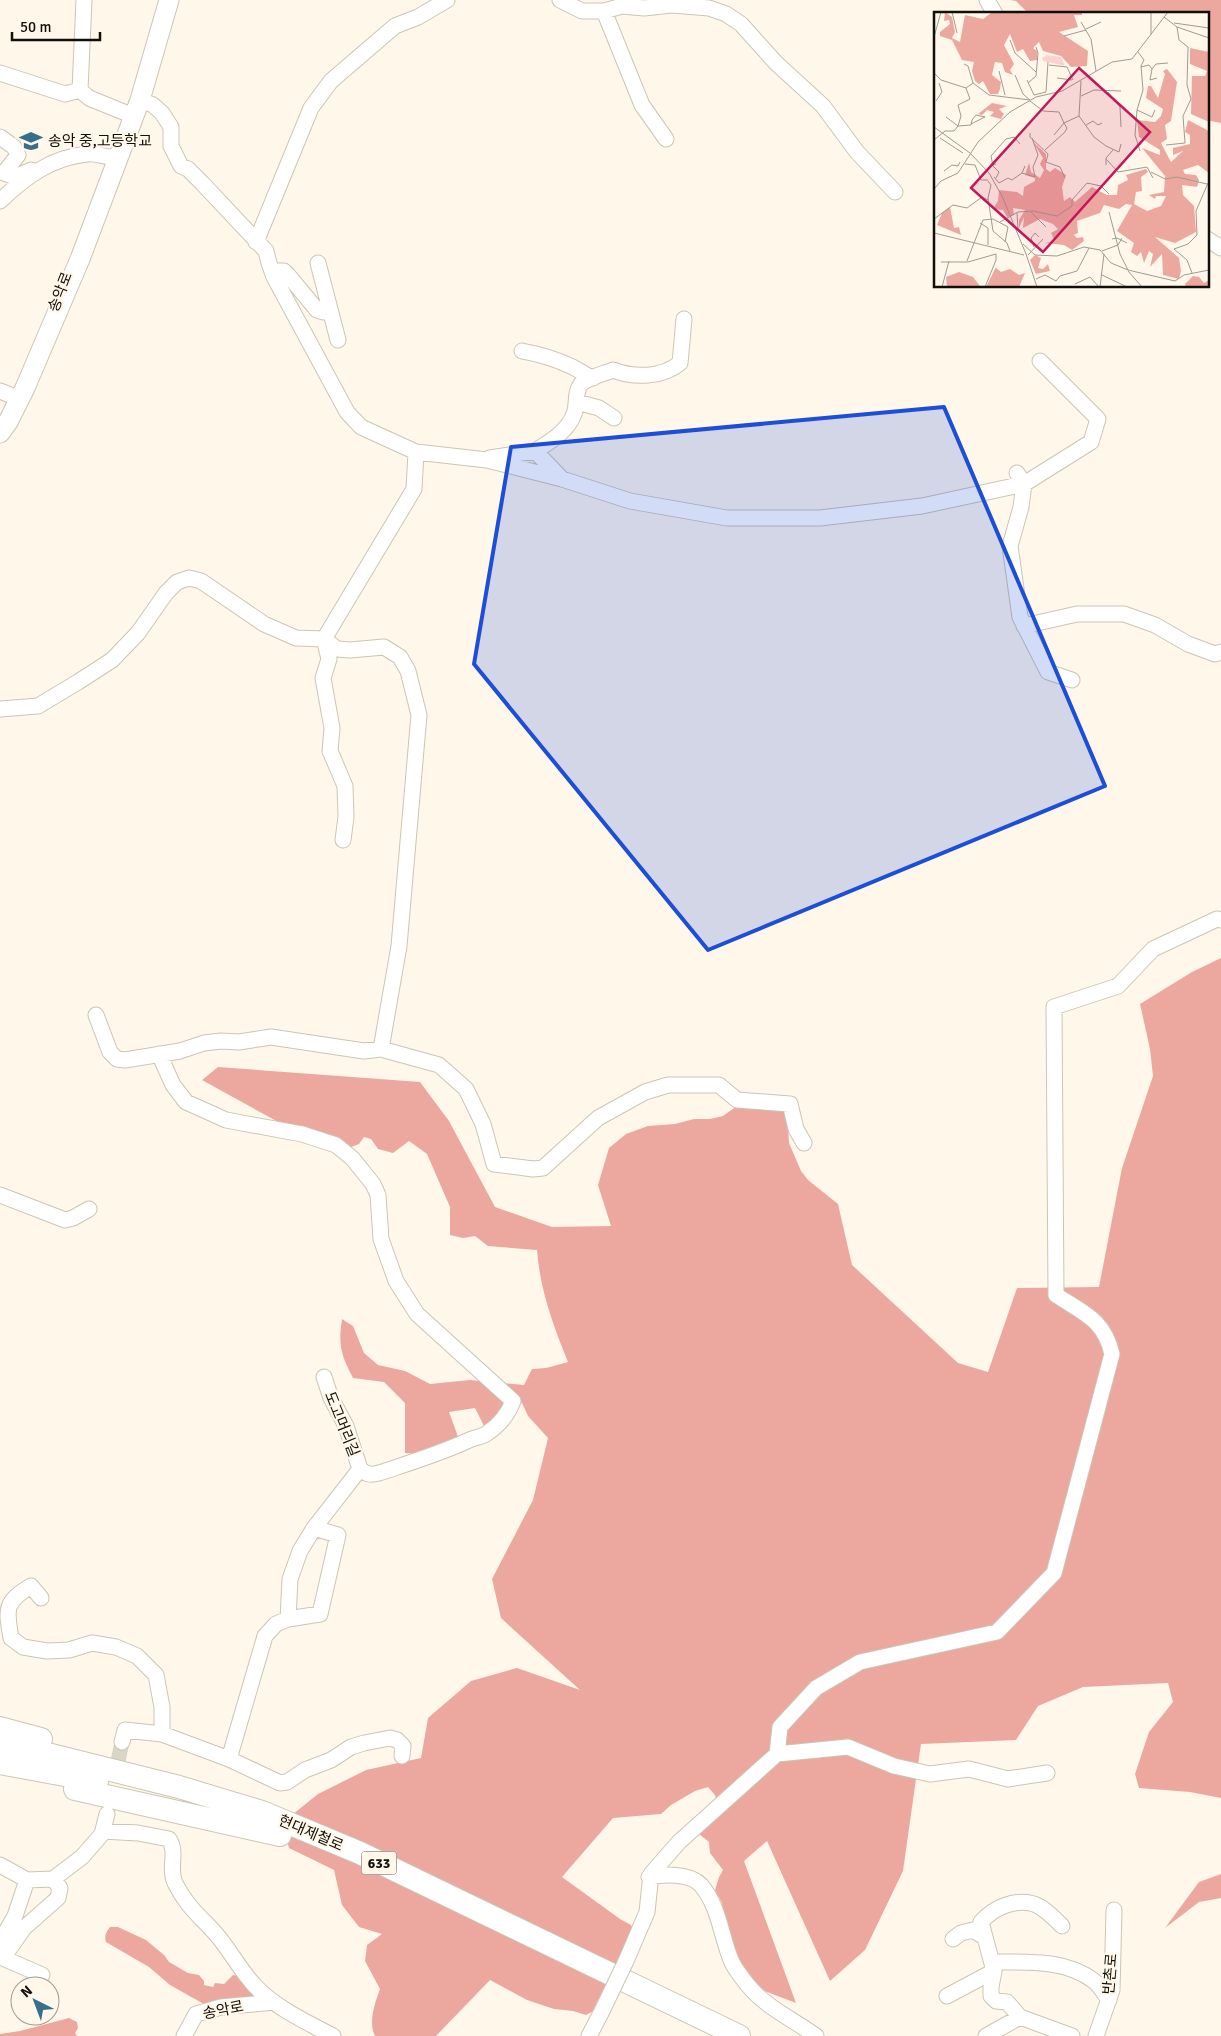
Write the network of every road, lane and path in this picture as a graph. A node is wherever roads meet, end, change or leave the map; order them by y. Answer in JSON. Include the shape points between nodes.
{"nodes":[{"id":1,"x":84,"y":0,"type":"edge"},
{"id":2,"x":163,"y":0,"type":"edge"},
{"id":3,"x":169,"y":0,"type":"edge"},
{"id":4,"x":447,"y":0,"type":"edge"},
{"id":5,"x":560,"y":0,"type":"edge"},
{"id":6,"x":987,"y":0,"type":"edge"},
{"id":7,"x":674,"y":2,"type":"edge"},
{"id":8,"x":604,"y":11,"type":"junction"},
{"id":9,"x":994,"y":12,"type":"edge"},
{"id":10,"x":0,"y":73,"type":"edge"},
{"id":11,"x":80,"y":90,"type":"junction"},
{"id":12,"x":133,"y":107,"type":"junction"},
{"id":13,"x":0,"y":137,"type":"edge"},
{"id":14,"x":666,"y":139,"type":"dead end"},
{"id":15,"x":110,"y":157,"type":"junction"},
{"id":16,"x":49,"y":164,"type":"junction"},
{"id":17,"x":895,"y":192,"type":"dead end"},
{"id":18,"x":0,"y":201,"type":"edge"},
{"id":19,"x":1208,"y":240,"type":"edge"},
{"id":20,"x":256,"y":242,"type":"junction"},
{"id":21,"x":1221,"y":248,"type":"edge"},
{"id":22,"x":318,"y":263,"type":"dead end"},
{"id":23,"x":272,"y":271,"type":"junction"},
{"id":24,"x":330,"y":310,"type":"junction"},
{"id":25,"x":684,"y":319,"type":"dead end"},
{"id":26,"x":338,"y":340,"type":"dead end"},
{"id":27,"x":522,"y":351,"type":"dead end"},
{"id":28,"x":1040,"y":361,"type":"dead end"},
{"id":29,"x":593,"y":378,"type":"junction"},
{"id":30,"x":7,"y":394,"type":"edge"},
{"id":31,"x":576,"y":402,"type":"junction"},
{"id":32,"x":614,"y":418,"type":"dead end"},
{"id":33,"x":0,"y":424,"type":"edge"},
{"id":34,"x":0,"y":433,"type":"edge"},
{"id":35,"x":535,"y":451,"type":"junction"},
{"id":36,"x":416,"y":452,"type":"junction"},
{"id":37,"x":478,"y":459,"type":"junction"},
{"id":38,"x":562,"y":479,"type":"junction"},
{"id":39,"x":1020,"y":479,"type":"junction"},
{"id":40,"x":1024,"y":626,"type":"junction"},
{"id":41,"x":324,"y":639,"type":"junction"},
{"id":42,"x":1221,"y":652,"type":"edge"},
{"id":43,"x":1072,"y":680,"type":"dead end"},
{"id":44,"x":0,"y":709,"type":"edge"},
{"id":45,"x":343,"y":840,"type":"dead end"},
{"id":46,"x":1221,"y":920,"type":"edge"},
{"id":47,"x":96,"y":1016,"type":"dead end"},
{"id":48,"x":382,"y":1049,"type":"junction"},
{"id":49,"x":159,"y":1054,"type":"junction"},
{"id":50,"x":804,"y":1143,"type":"dead end"},
{"id":51,"x":0,"y":1195,"type":"edge"},
{"id":52,"x":89,"y":1209,"type":"dead end"},
{"id":53,"x":324,"y":1376,"type":"dead end"},
{"id":54,"x":360,"y":1470,"type":"junction"},
{"id":55,"x":314,"y":1528,"type":"junction"},
{"id":56,"x":40,"y":1598,"type":"dead end"},
{"id":57,"x":288,"y":1619,"type":"junction"},
{"id":58,"x":0,"y":1643,"type":"edge"},
{"id":59,"x":23,"y":1647,"type":"junction"},
{"id":60,"x":0,"y":1728,"type":"edge"},
{"id":61,"x":162,"y":1734,"type":"junction"},
{"id":62,"x":122,"y":1742,"type":"dead end"},
{"id":63,"x":0,"y":1745,"type":"edge"},
{"id":64,"x":776,"y":1754,"type":"junction"},
{"id":65,"x":402,"y":1756,"type":"dead end"},
{"id":66,"x":229,"y":1759,"type":"junction"},
{"id":67,"x":0,"y":1763,"type":"edge"},
{"id":68,"x":1047,"y":1773,"type":"dead end"},
{"id":69,"x":0,"y":1775,"type":"edge"},
{"id":70,"x":262,"y":1812,"type":"junction"},
{"id":71,"x":107,"y":1814,"type":"tunnel mouth"},
{"id":72,"x":103,"y":1831,"type":"junction"},
{"id":73,"x":280,"y":1835,"type":"junction"},
{"id":74,"x":1,"y":1868,"type":"edge"},
{"id":75,"x":649,"y":1877,"type":"junction"},
{"id":76,"x":53,"y":1879,"type":"junction"},
{"id":77,"x":27,"y":1880,"type":"junction"},
{"id":78,"x":1114,"y":1910,"type":"dead end"},
{"id":79,"x":1062,"y":1926,"type":"dead end"},
{"id":80,"x":984,"y":1937,"type":"junction"},
{"id":81,"x":953,"y":1939,"type":"dead end"},
{"id":82,"x":0,"y":1942,"type":"edge"},
{"id":83,"x":993,"y":1966,"type":"junction"},
{"id":84,"x":42,"y":1976,"type":"dead end"},
{"id":85,"x":947,"y":1996,"type":"dead end"},
{"id":86,"x":1109,"y":2000,"type":"junction"},
{"id":87,"x":274,"y":2002,"type":"junction"},
{"id":88,"x":1020,"y":2017,"type":"junction"},
{"id":89,"x":184,"y":2036,"type":"edge"},
{"id":90,"x":333,"y":2036,"type":"edge"},
{"id":91,"x":589,"y":2036,"type":"edge"},
{"id":92,"x":703,"y":2036,"type":"edge"},
{"id":93,"x":738,"y":2036,"type":"edge"},
{"id":94,"x":816,"y":2036,"type":"edge"},
{"id":95,"x":986,"y":2036,"type":"edge"},
{"id":96,"x":1072,"y":2036,"type":"edge"},
{"id":97,"x":1096,"y":2036,"type":"edge"}],
"edges":[{"from":1,"to":11,"type":"street"},
{"from":2,"to":12,"type":"main road","name":"송악로"},
{"from":3,"to":12,"type":"main road"},
{"from":4,"to":20,"type":"street","via":[[395,26],[323,90],[311,108]]},
{"from":5,"to":8,"type":"street","via":[[582,11]]},
{"from":6,"to":9,"type":"street"},
{"from":7,"to":8,"type":"street","via":[[644,8],[622,6]]},
{"from":7,"to":17,"type":"street","via":[[709,8],[741,24],[776,63],[823,106],[857,152]]},
{"from":8,"to":14,"type":"street","via":[[642,105]]},
{"from":10,"to":11,"type":"street","via":[[65,94]]},
{"from":11,"to":12,"type":"street","via":[[89,98]]},
{"from":12,"to":15,"type":"main road","name":"송악로"},
{"from":12,"to":20,"type":"street","via":[[153,105],[162,114],[171,127],[171,146],[181,166],[202,183]]},
{"from":12,"to":34,"type":"main road","via":[[59,311],[25,388]]},
{"from":13,"to":16,"type":"street","via":[[14,147],[18,155],[4,173],[14,177]]},
{"from":15,"to":16,"type":"street","via":[[87,154]]},
{"from":15,"to":30,"type":"main road","name":"송악로","via":[[36,352]]},
{"from":16,"to":18,"type":"street"},
{"from":19,"to":21,"type":"street"},
{"from":20,"to":23,"type":"street","via":[[266,251]]},
{"from":22,"to":24,"type":"street"},
{"from":23,"to":24,"type":"street","via":[[284,271],[317,310]]},
{"from":23,"to":36,"type":"street","via":[[347,412],[361,427]]},
{"from":24,"to":26,"type":"street"},
{"from":25,"to":29,"type":"street","via":[[680,363],[671,370],[628,376],[613,370]]},
{"from":27,"to":29,"type":"street","via":[[570,365]]},
{"from":28,"to":39,"type":"street","via":[[1098,418],[1091,442]]},
{"from":29,"to":31,"type":"street","via":[[583,382],[577,391]]},
{"from":30,"to":33,"type":"main road","name":"송악로"},
{"from":31,"to":32,"type":"street","via":[[599,408]]},
{"from":31,"to":35,"type":"street","via":[[568,425]]},
{"from":35,"to":37,"type":"street"},
{"from":35,"to":38,"type":"street"},
{"from":36,"to":37,"type":"street"},
{"from":36,"to":41,"type":"street","via":[[414,489]]},
{"from":37,"to":38,"type":"street"},
{"from":38,"to":39,"type":"street","via":[[630,501],[727,518],[830,517],[922,506]]},
{"from":39,"to":40,"type":"street","via":[[1021,507],[1010,546]]},
{"from":40,"to":42,"type":"street","via":[[1077,614],[1124,614],[1156,625],[1188,644],[1215,654]]},
{"from":40,"to":43,"type":"street","via":[[1048,672]]},
{"from":41,"to":44,"type":"street","via":[[296,638],[264,624],[201,581],[189,578],[177,582],[166,593],[138,633],[112,660],[38,706]]},
{"from":41,"to":45,"type":"street","via":[[329,659],[322,678],[332,728],[330,751],[345,786]]},
{"from":41,"to":48,"type":"street","via":[[337,649],[384,647],[400,657],[408,671],[419,715],[399,946]]},
{"from":46,"to":64,"type":"street","via":[[1153,949],[1118,986],[1054,1007],[1056,1295],[1098,1322],[1109,1339],[1112,1354],[1054,1573],[997,1632],[860,1662],[816,1688],[780,1727]]},
{"from":47,"to":49,"type":"street","via":[[110,1052],[117,1059]]},
{"from":48,"to":49,"type":"street","via":[[364,1052],[271,1037],[204,1043]]},
{"from":48,"to":50,"type":"street","via":[[439,1064],[466,1089],[483,1124],[494,1164],[543,1168],[598,1118],[645,1092],[668,1085],[719,1085],[737,1100],[790,1104],[796,1129]]},
{"from":49,"to":54,"type":"street","via":[[173,1084],[186,1102],[226,1120],[302,1134],[336,1145],[352,1158],[378,1195],[381,1239],[396,1281],[417,1314],[513,1401],[500,1422],[484,1435],[379,1473],[371,1475]]},
{"from":51,"to":52,"type":"street","via":[[65,1220]]},
{"from":53,"to":54,"type":"street","name":"도고머리길","via":[[346,1426]]},
{"from":54,"to":55,"type":"street","name":"도고머리길"},
{"from":55,"to":57,"type":"street","name":"도고머리길","via":[[300,1551],[290,1579]]},
{"from":55,"to":57,"type":"street","via":[[338,1535],[320,1614]]},
{"from":56,"to":59,"type":"street","via":[[31,1586],[16,1595],[6,1613],[11,1638]]},
{"from":57,"to":66,"type":"street","via":[[276,1624],[265,1636]]},
{"from":58,"to":59,"type":"street"},
{"from":59,"to":61,"type":"street","via":[[69,1650],[92,1643],[116,1646],[136,1656],[156,1675],[162,1706]]},
{"from":60,"to":70,"type":"highway","via":[[181,1779]]},
{"from":61,"to":62,"type":"street","via":[[126,1730]]},
{"from":61,"to":66,"type":"street"},
{"from":63,"to":70,"type":"highway","name":"현대제철로","number":"633","via":[[180,1786]]},
{"from":64,"to":68,"type":"street","via":[[848,1747],[894,1766],[930,1774],[969,1769],[1008,1779]]},
{"from":64,"to":75,"type":"street","via":[[679,1842]]},
{"from":65,"to":66,"type":"street","via":[[403,1746],[397,1740],[390,1738],[364,1743],[280,1783]]},
{"from":67,"to":73,"type":"highway","name":"현대제철로","number":"633","via":[[109,1783]]},
{"from":69,"to":73,"type":"highway"},
{"from":70,"to":93,"type":"highway","name":"현대제철로","number":"633","via":[[360,1853]]},
{"from":71,"to":72,"type":"street"},
{"from":72,"to":76,"type":"street","via":[[82,1857]]},
{"from":72,"to":87,"type":"street","via":[[138,1832],[169,1839],[174,1847],[171,1873],[184,1898],[194,1913],[219,1937],[255,1986]]},
{"from":73,"to":92,"type":"highway","name":"현대제철로","number":"633","via":[[339,1857]]},
{"from":74,"to":77,"type":"street"},
{"from":75,"to":91,"type":"street","bridge":true,"via":[[647,1912]]},
{"from":75,"to":94,"type":"street","via":[[674,1876],[700,1884],[715,1910],[731,1962],[746,1983],[767,2005]]},
{"from":76,"to":77,"type":"street"},
{"from":76,"to":84,"type":"street","via":[[60,1888],[58,1898],[24,1928],[3,1958]]},
{"from":77,"to":82,"type":"street","via":[[15,1916]]},
{"from":78,"to":86,"type":"street","name":"반촌로"},
{"from":79,"to":80,"type":"street","via":[[1033,1904],[1018,1903],[1002,1906],[988,1914],[981,1922]]},
{"from":80,"to":81,"type":"street","via":[[974,1930]]},
{"from":80,"to":83,"type":"street"},
{"from":83,"to":85,"type":"street"},
{"from":83,"to":86,"type":"street","via":[[1041,1962],[1082,1972],[1096,1982]]},
{"from":83,"to":88,"type":"street","via":[[991,1996],[996,2001],[1007,2002]]},
{"from":86,"to":97,"type":"street","name":"반촌로"},
{"from":87,"to":89,"type":"street","name":"송악로","via":[[221,2007],[196,2014]]},
{"from":87,"to":90,"type":"street"},
{"from":88,"to":95,"type":"street"},
{"from":88,"to":96,"type":"street"}]}
